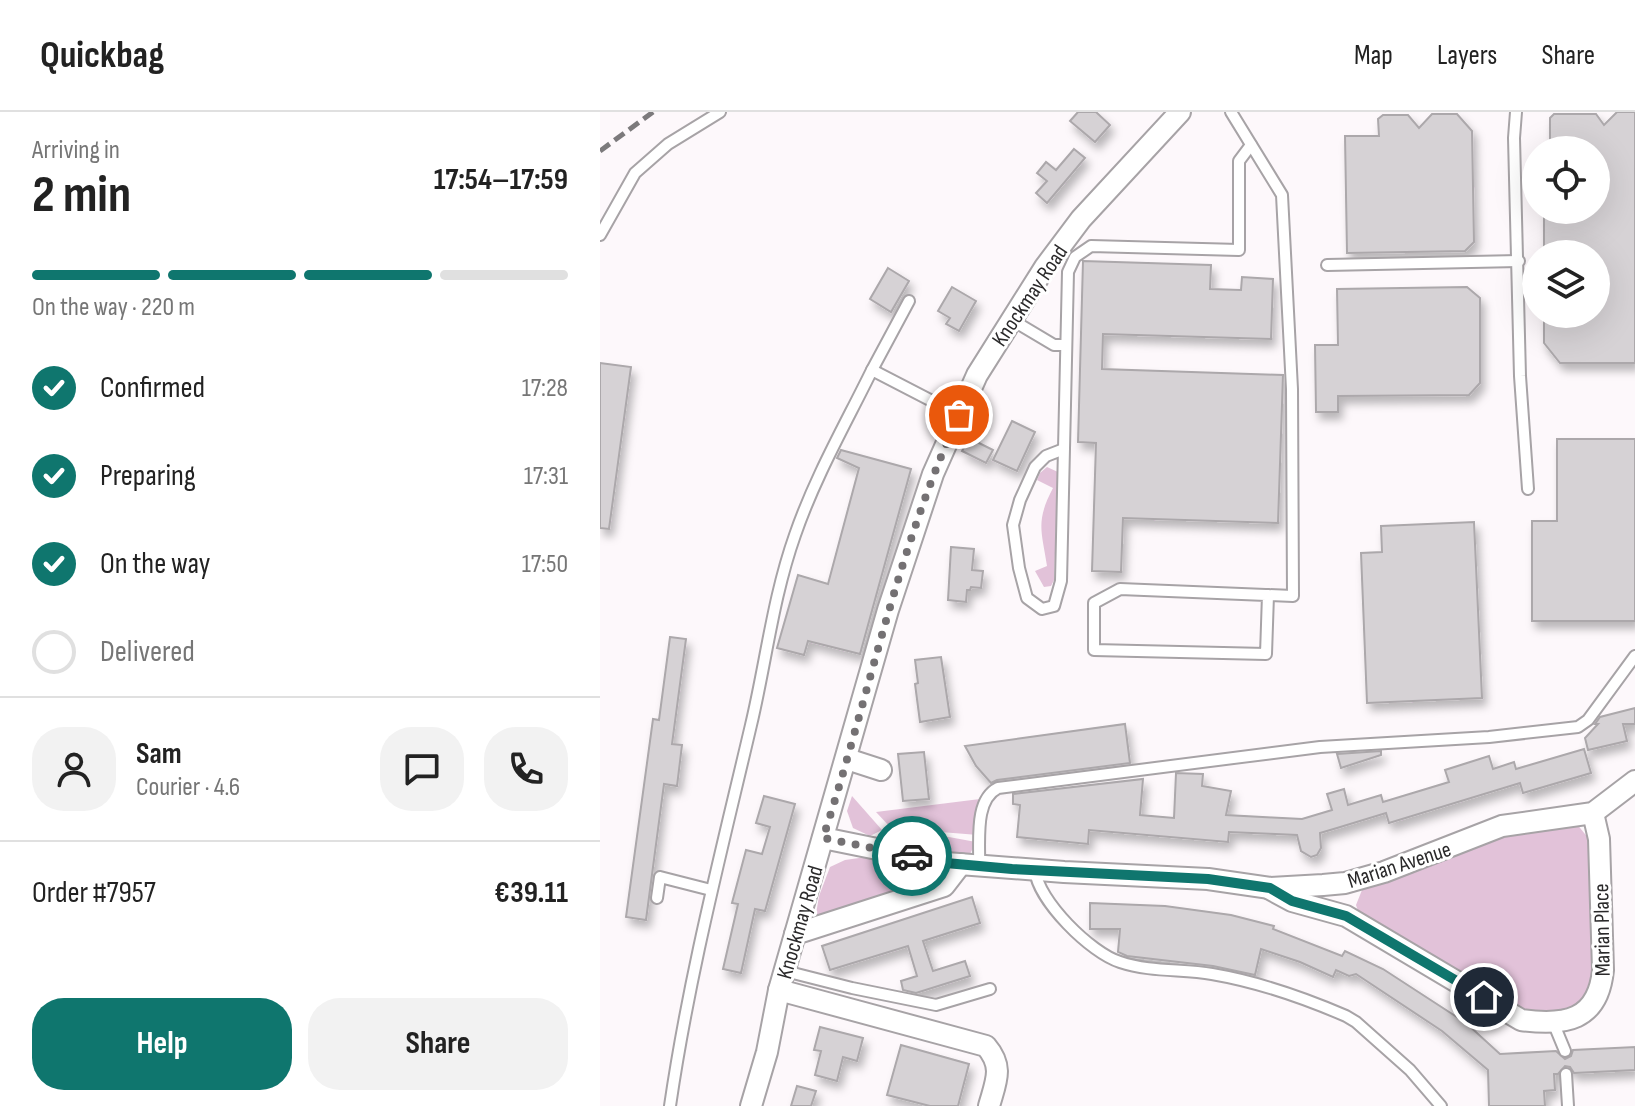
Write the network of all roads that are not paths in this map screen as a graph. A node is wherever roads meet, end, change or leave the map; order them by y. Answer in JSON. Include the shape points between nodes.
{"nodes":[{"id":1,"x":720,"y":112,"type":"edge"},
{"id":2,"x":1180,"y":112,"type":"edge"},
{"id":3,"x":1231,"y":112,"type":"edge"},
{"id":4,"x":1516,"y":112,"type":"edge"},
{"id":5,"x":1251,"y":145,"type":"junction"},
{"id":6,"x":600,"y":235,"type":"edge"},
{"id":7,"x":1519,"y":261,"type":"junction"},
{"id":8,"x":1327,"y":265,"type":"dead end"},
{"id":9,"x":909,"y":301,"type":"dead end"},
{"id":10,"x":1011,"y":319,"type":"junction"},
{"id":11,"x":1066,"y":345,"type":"junction"},
{"id":12,"x":872,"y":370,"type":"junction"},
{"id":13,"x":959,"y":415,"type":"junction"},
{"id":14,"x":1064,"y":449,"type":"junction"},
{"id":15,"x":1528,"y":489,"type":"dead end"},
{"id":16,"x":1268,"y":595,"type":"junction"},
{"id":17,"x":1635,"y":656,"type":"edge"},
{"id":18,"x":847,"y":759,"type":"junction"},
{"id":19,"x":881,"y":774,"type":"dead end"},
{"id":20,"x":1635,"y":781,"type":"edge"},
{"id":21,"x":1593,"y":813,"type":"junction"},
{"id":22,"x":823,"y":838,"type":"junction"},
{"id":23,"x":970,"y":864,"type":"junction"},
{"id":24,"x":1035,"y":870,"type":"junction"},
{"id":25,"x":1345,"y":883,"type":"junction"},
{"id":26,"x":1270,"y":888,"type":"junction"},
{"id":27,"x":711,"y":890,"type":"junction"},
{"id":28,"x":657,"y":898,"type":"dead end"},
{"id":29,"x":1346,"y":916,"type":"junction"},
{"id":30,"x":795,"y":934,"type":"junction"},
{"id":31,"x":782,"y":980,"type":"junction"},
{"id":32,"x":990,"y":989,"type":"dead end"},
{"id":33,"x":1553,"y":1022,"type":"junction"},
{"id":34,"x":1565,"y":1051,"type":"dead end"},
{"id":35,"x":1566,"y":1074,"type":"dead end"},
{"id":36,"x":670,"y":1106,"type":"edge"},
{"id":37,"x":751,"y":1106,"type":"edge"},
{"id":38,"x":989,"y":1106,"type":"edge"},
{"id":39,"x":1441,"y":1106,"type":"edge"},
{"id":40,"x":1568,"y":1106,"type":"edge"}],
"edges":[{"from":1,"to":6,"type":"lane","via":[[668,144],[635,173]]},
{"from":2,"to":10,"type":"street","name":"Knockmay Road","via":[[1081,219]]},
{"from":3,"to":5,"type":"lane"},
{"from":4,"to":7,"type":"lane"},
{"from":5,"to":11,"type":"lane","via":[[1239,161],[1239,250],[1091,246],[1075,257],[1068,272]]},
{"from":5,"to":16,"type":"lane","via":[[1282,195],[1292,389],[1293,596]]},
{"from":7,"to":8,"type":"lane"},
{"from":7,"to":15,"type":"lane"},
{"from":9,"to":12,"type":"lane"},
{"from":10,"to":11,"type":"lane","via":[[1054,345]]},
{"from":10,"to":13,"type":"street","name":"Knockmay Road"},
{"from":11,"to":14,"type":"lane"},
{"from":12,"to":13,"type":"lane"},
{"from":12,"to":27,"type":"lane","via":[[825,461],[794,537]]},
{"from":13,"to":18,"type":"street","name":"Knockmay Road","via":[[920,511]]},
{"from":14,"to":14,"type":"lane","via":[[1061,581],[1054,606],[1042,609],[1027,598],[1013,525],[1035,467]]},
{"from":16,"to":16,"type":"lane","via":[[1120,589],[1094,603],[1094,650],[1266,654]]},
{"from":17,"to":23,"type":"lane","via":[[1578,727],[1320,747],[998,788],[986,798]]},
{"from":18,"to":19,"type":"street"},
{"from":18,"to":22,"type":"street","name":"Knockmay Road"},
{"from":20,"to":21,"type":"street"},
{"from":21,"to":25,"type":"street","name":"Marian Avenue","via":[[1502,826]]},
{"from":21,"to":33,"type":"street","name":"Marian Place","via":[[1600,854],[1602,988],[1580,1016]]},
{"from":22,"to":23,"type":"street","name":"Marian Avenue"},
{"from":22,"to":30,"type":"street","name":"Knockmay Road"},
{"from":23,"to":24,"type":"street","name":"Marian Avenue"},
{"from":23,"to":30,"type":"street","via":[[944,886]]},
{"from":24,"to":26,"type":"street","name":"Marian Avenue","via":[[1208,879]]},
{"from":24,"to":39,"type":"lane","via":[[1060,915],[1104,955],[1143,967],[1280,989],[1346,1016],[1410,1070]]},
{"from":25,"to":26,"type":"street","name":"Marian Avenue"},
{"from":25,"to":29,"type":"street"},
{"from":26,"to":29,"type":"street","name":"Marian Place","via":[[1292,901]]},
{"from":27,"to":28,"type":"lane","via":[[660,877]]},
{"from":27,"to":36,"type":"lane"},
{"from":29,"to":33,"type":"street","name":"Marian Place","via":[[1521,1020]]},
{"from":30,"to":31,"type":"street","name":"Knockmay Road"},
{"from":31,"to":32,"type":"lane","via":[[936,1005]]},
{"from":31,"to":37,"type":"street","name":"Knockmay Road"},
{"from":31,"to":38,"type":"street","via":[[986,1046],[996,1058],[998,1073]]},
{"from":33,"to":34,"type":"lane"},
{"from":35,"to":40,"type":"lane"}]}
